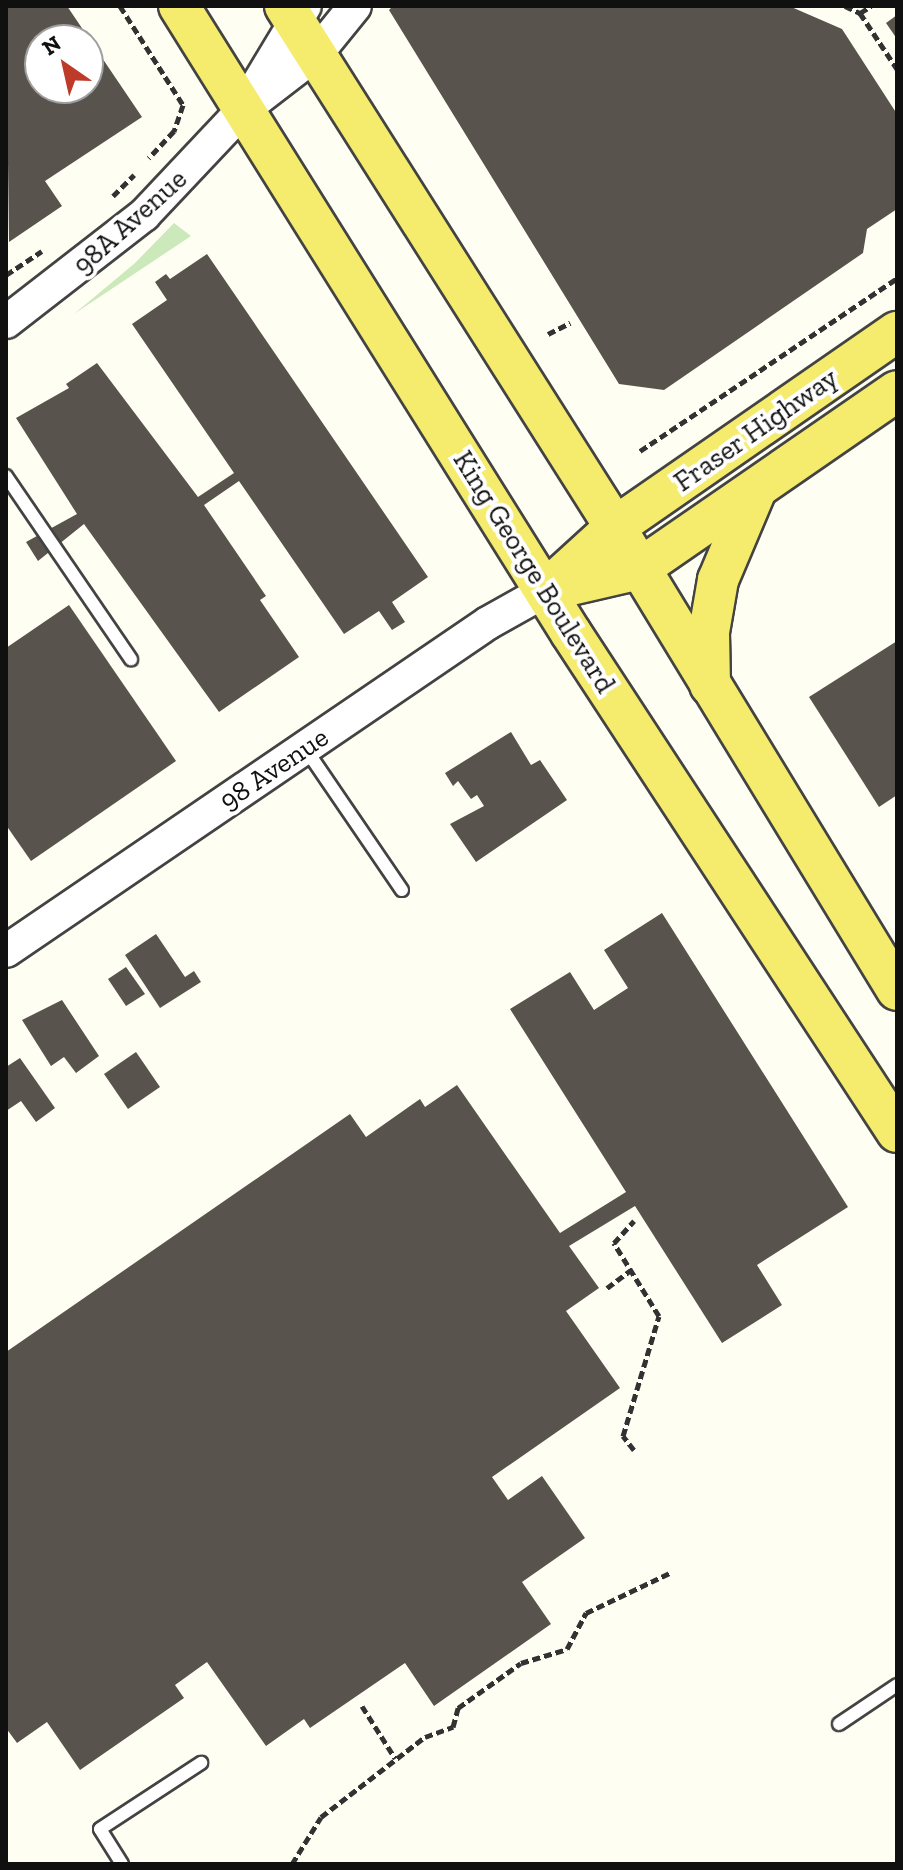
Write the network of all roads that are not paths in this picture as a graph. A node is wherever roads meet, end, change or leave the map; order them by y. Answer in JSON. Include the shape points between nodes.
{"nodes":[{"id":1,"x":179,"y":6,"type":"edge"},
{"id":2,"x":355,"y":6,"type":"edge"},
{"id":3,"x":295,"y":10,"type":"edge"},
{"id":4,"x":317,"y":53,"type":"junction"},
{"id":5,"x":243,"y":110,"type":"junction"},
{"id":6,"x":6,"y":322,"type":"edge"},
{"id":7,"x":897,"y":332,"type":"edge"},
{"id":8,"x":897,"y":391,"type":"edge"},
{"id":9,"x":6,"y":476,"type":"edge"},
{"id":10,"x":756,"y":490,"type":"junction"},
{"id":11,"x":615,"y":527,"type":"junction"},
{"id":12,"x":639,"y":569,"type":"junction"},
{"id":13,"x":545,"y":591,"type":"junction"},
{"id":14,"x":131,"y":659,"type":"dead end"},
{"id":15,"x":710,"y":689,"type":"junction"},
{"id":16,"x":305,"y":748,"type":"junction"},
{"id":17,"x":402,"y":890,"type":"dead end"},
{"id":18,"x":6,"y":951,"type":"edge"},
{"id":19,"x":897,"y":990,"type":"edge"},
{"id":20,"x":897,"y":1132,"type":"edge"},
{"id":21,"x":897,"y":1685,"type":"edge"},
{"id":22,"x":839,"y":1724,"type":"dead end"},
{"id":23,"x":201,"y":1763,"type":"dead end"},
{"id":24,"x":122,"y":1864,"type":"edge"}],
"edges":[{"from":1,"to":5,"type":"main road","name":"King George Boulevard"},
{"from":2,"to":4,"type":"street"},
{"from":3,"to":4,"type":"main road"},
{"from":3,"to":5,"type":"street"},
{"from":4,"to":5,"type":"street"},
{"from":4,"to":11,"type":"main road"},
{"from":5,"to":6,"type":"street","name":"98A Avenue","via":[[107,249]]},
{"from":5,"to":13,"type":"main road","name":"King George Boulevard"},
{"from":7,"to":11,"type":"main road","name":"Fraser Highway"},
{"from":8,"to":10,"type":"main road","name":"Fraser Highway"},
{"from":9,"to":14,"type":"lane"},
{"from":10,"to":12,"type":"main road","name":"Fraser Highway"},
{"from":10,"to":15,"type":"main road","via":[[718,580],[709,632]]},
{"from":11,"to":12,"type":"main road"},
{"from":11,"to":13,"type":"main road","name":"Fraser Highway"},
{"from":12,"to":13,"type":"main road"},
{"from":12,"to":15,"type":"main road"},
{"from":13,"to":16,"type":"street","name":"98 Avenue"},
{"from":13,"to":20,"type":"main road","name":"King George Boulevard"},
{"from":15,"to":19,"type":"main road"},
{"from":16,"to":17,"type":"lane"},
{"from":16,"to":18,"type":"street","name":"98 Avenue"},
{"from":21,"to":22,"type":"lane"},
{"from":23,"to":24,"type":"lane","via":[[100,1829]]}]}
